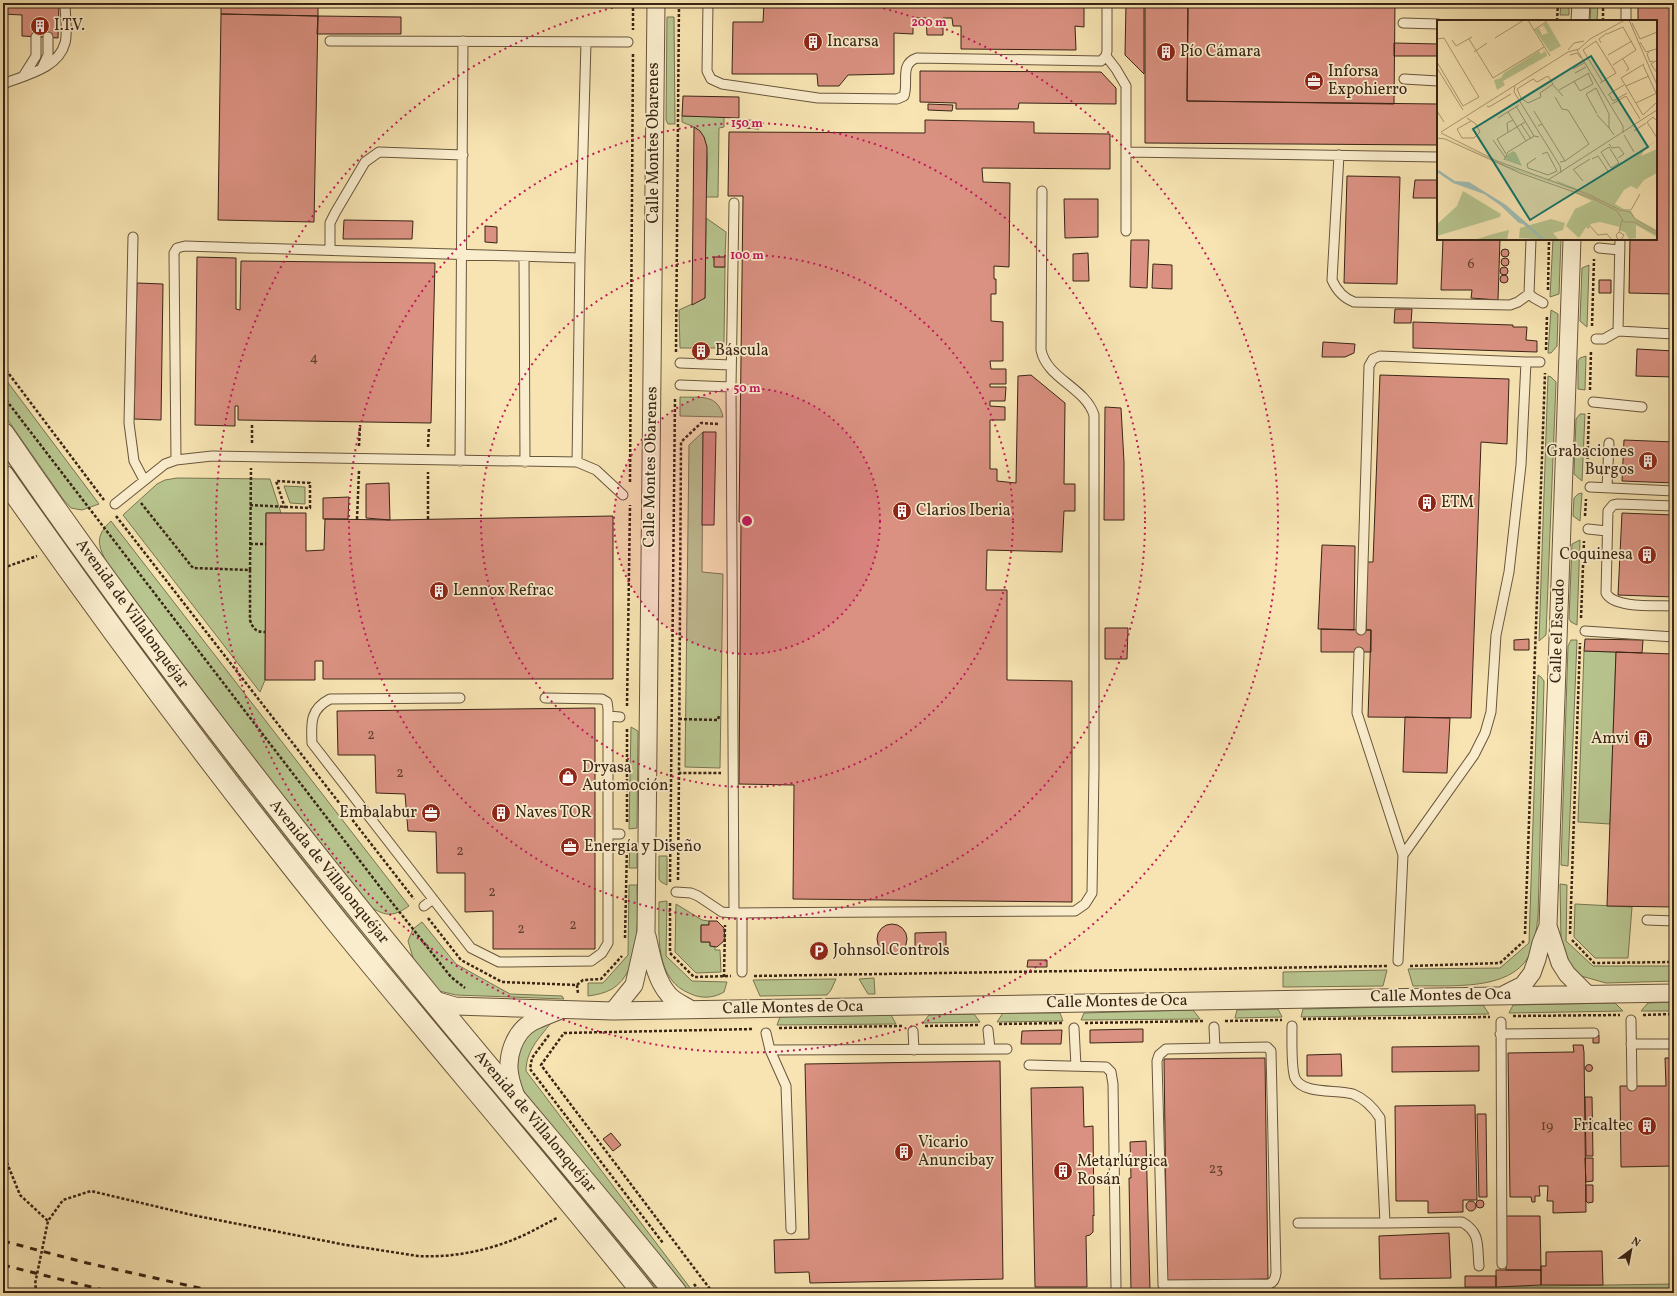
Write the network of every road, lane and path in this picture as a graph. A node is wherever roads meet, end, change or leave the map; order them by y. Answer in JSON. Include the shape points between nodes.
{"nodes":[{"id":1,"x":65,"y":3,"type":"edge"},
{"id":2,"x":633,"y":3,"type":"edge"},
{"id":3,"x":656,"y":3,"type":"edge"},
{"id":4,"x":679,"y":3,"type":"edge"},
{"id":5,"x":708,"y":3,"type":"edge"},
{"id":6,"x":1107,"y":3,"type":"edge"},
{"id":7,"x":1558,"y":3,"type":"edge"},
{"id":8,"x":1581,"y":3,"type":"edge"},
{"id":9,"x":1603,"y":3,"type":"edge"},
{"id":10,"x":1626,"y":3,"type":"edge"},
{"id":11,"x":1557,"y":20,"type":"edge"},
{"id":12,"x":1580,"y":20,"type":"edge"},
{"id":13,"x":1603,"y":20,"type":"edge"},
{"id":14,"x":1626,"y":20,"type":"edge"},
{"id":15,"x":1403,"y":23,"type":"dead end"},
{"id":16,"x":1437,"y":24,"type":"edge"},
{"id":17,"x":36,"y":37,"type":"dead end"},
{"id":18,"x":48,"y":37,"type":"dead end"},
{"id":19,"x":330,"y":41,"type":"dead end"},
{"id":20,"x":464,"y":41,"type":"junction"},
{"id":21,"x":586,"y":42,"type":"junction"},
{"id":22,"x":632,"y":42,"type":"junction"},
{"id":23,"x":1106,"y":56,"type":"junction"},
{"id":24,"x":42,"y":68,"type":"junction"},
{"id":25,"x":24,"y":75,"type":"junction"},
{"id":26,"x":1404,"y":79,"type":"dead end"},
{"id":27,"x":1437,"y":81,"type":"edge"},
{"id":28,"x":3,"y":84,"type":"edge"},
{"id":29,"x":1126,"y":152,"type":"junction"},
{"id":30,"x":463,"y":155,"type":"junction"},
{"id":31,"x":1339,"y":155,"type":"junction"},
{"id":32,"x":1437,"y":156,"type":"edge"},
{"id":33,"x":1042,"y":191,"type":"dead end"},
{"id":34,"x":734,"y":203,"type":"dead end"},
{"id":35,"x":1126,"y":231,"type":"dead end"},
{"id":36,"x":132,"y":237,"type":"dead end"},
{"id":37,"x":1531,"y":240,"type":"edge"},
{"id":38,"x":1549,"y":240,"type":"edge"},
{"id":39,"x":1572,"y":240,"type":"edge"},
{"id":40,"x":1620,"y":240,"type":"edge"},
{"id":41,"x":1599,"y":248,"type":"dead end"},
{"id":42,"x":330,"y":250,"type":"junction"},
{"id":43,"x":1620,"y":250,"type":"junction"},
{"id":44,"x":462,"y":255,"type":"junction"},
{"id":45,"x":524,"y":257,"type":"junction"},
{"id":46,"x":580,"y":258,"type":"junction"},
{"id":47,"x":1530,"y":294,"type":"junction"},
{"id":48,"x":1546,"y":303,"type":"junction"},
{"id":49,"x":1618,"y":331,"type":"junction"},
{"id":50,"x":1674,"y":334,"type":"edge"},
{"id":51,"x":1596,"y":339,"type":"dead end"},
{"id":52,"x":678,"y":359,"type":"joint"},
{"id":53,"x":1526,"y":362,"type":"junction"},
{"id":54,"x":1544,"y":362,"type":"junction"},
{"id":55,"x":731,"y":365,"type":"junction"},
{"id":56,"x":3,"y":366,"type":"edge"},
{"id":57,"x":731,"y":387,"type":"junction"},
{"id":58,"x":678,"y":388,"type":"joint"},
{"id":59,"x":3,"y":396,"type":"edge"},
{"id":60,"x":1593,"y":402,"type":"dead end"},
{"id":61,"x":1642,"y":406,"type":"dead end"},
{"id":62,"x":252,"y":424,"type":"dead end"},
{"id":63,"x":731,"y":424,"type":"junction"},
{"id":64,"x":3,"y":434,"type":"edge"},
{"id":65,"x":1609,"y":443,"type":"dead end"},
{"id":66,"x":252,"y":457,"type":"junction"},
{"id":67,"x":176,"y":460,"type":"junction"},
{"id":68,"x":460,"y":460,"type":"junction"},
{"id":69,"x":525,"y":462,"type":"junction"},
{"id":70,"x":577,"y":462,"type":"junction"},
{"id":71,"x":3,"y":476,"type":"edge"},
{"id":72,"x":144,"y":480,"type":"junction"},
{"id":73,"x":630,"y":486,"type":"dead end"},
{"id":74,"x":1590,"y":487,"type":"dead end"},
{"id":75,"x":1607,"y":488,"type":"junction"},
{"id":76,"x":1674,"y":491,"type":"edge"},
{"id":77,"x":623,"y":495,"type":"dead end"},
{"id":78,"x":105,"y":502,"type":"dead end"},
{"id":79,"x":630,"y":502,"type":"dead end"},
{"id":80,"x":141,"y":503,"type":"dead end"},
{"id":81,"x":114,"y":504,"type":"dead end"},
{"id":82,"x":250,"y":506,"type":"junction"},
{"id":83,"x":1674,"y":506,"type":"edge"},
{"id":84,"x":285,"y":508,"type":"junction"},
{"id":85,"x":115,"y":514,"type":"dead end"},
{"id":86,"x":1588,"y":529,"type":"dead end"},
{"id":87,"x":1607,"y":531,"type":"junction"},
{"id":88,"x":250,"y":544,"type":"junction"},
{"id":89,"x":266,"y":544,"type":"dead end"},
{"id":90,"x":54,"y":548,"type":"junction"},
{"id":91,"x":3,"y":568,"type":"edge"},
{"id":92,"x":250,"y":570,"type":"junction"},
{"id":93,"x":1674,"y":606,"type":"edge"},
{"id":94,"x":1360,"y":630,"type":"dead end"},
{"id":95,"x":1585,"y":631,"type":"dead end"},
{"id":96,"x":265,"y":632,"type":"dead end"},
{"id":97,"x":1674,"y":636,"type":"edge"},
{"id":98,"x":1359,"y":652,"type":"dead end"},
{"id":99,"x":460,"y":698,"type":"dead end"},
{"id":100,"x":545,"y":698,"type":"dead end"},
{"id":101,"x":627,"y":710,"type":"dead end"},
{"id":102,"x":608,"y":716,"type":"junction"},
{"id":103,"x":718,"y":716,"type":"dead end"},
{"id":104,"x":620,"y":717,"type":"dead end"},
{"id":105,"x":679,"y":719,"type":"junction"},
{"id":106,"x":627,"y":725,"type":"dead end"},
{"id":107,"x":732,"y":774,"type":"junction"},
{"id":108,"x":627,"y":826,"type":"dead end"},
{"id":109,"x":609,"y":834,"type":"junction"},
{"id":110,"x":620,"y":834,"type":"dead end"},
{"id":111,"x":627,"y":842,"type":"dead end"},
{"id":112,"x":1403,"y":855,"type":"junction"},
{"id":113,"x":672,"y":892,"type":"junction"},
{"id":114,"x":433,"y":899,"type":"junction"},
{"id":115,"x":422,"y":907,"type":"junction"},
{"id":116,"x":738,"y":913,"type":"junction"},
{"id":117,"x":1647,"y":920,"type":"dead end"},
{"id":118,"x":1674,"y":921,"type":"edge"},
{"id":119,"x":1548,"y":926,"type":"junction"},
{"id":120,"x":646,"y":932,"type":"junction"},
{"id":121,"x":625,"y":944,"type":"dead end"},
{"id":122,"x":625,"y":952,"type":"dead end"},
{"id":123,"x":1398,"y":964,"type":"junction"},
{"id":124,"x":742,"y":975,"type":"junction"},
{"id":125,"x":577,"y":985,"type":"junction"},
{"id":126,"x":466,"y":989,"type":"dead end"},
{"id":127,"x":1674,"y":992,"type":"edge"},
{"id":128,"x":1503,"y":994,"type":"junction"},
{"id":129,"x":1587,"y":994,"type":"junction"},
{"id":130,"x":431,"y":999,"type":"junction"},
{"id":131,"x":690,"y":1009,"type":"junction"},
{"id":132,"x":560,"y":1010,"type":"junction"},
{"id":133,"x":580,"y":1010,"type":"junction"},
{"id":134,"x":613,"y":1011,"type":"junction"},
{"id":135,"x":1631,"y":1020,"type":"dead end"},
{"id":136,"x":1501,"y":1022,"type":"dead end"},
{"id":137,"x":1214,"y":1026,"type":"dead end"},
{"id":138,"x":1292,"y":1026,"type":"dead end"},
{"id":139,"x":1074,"y":1028,"type":"dead end"},
{"id":140,"x":553,"y":1030,"type":"dead end"},
{"id":141,"x":988,"y":1030,"type":"dead end"},
{"id":142,"x":913,"y":1031,"type":"dead end"},
{"id":143,"x":580,"y":1032,"type":"dead end"},
{"id":144,"x":766,"y":1033,"type":"dead end"},
{"id":145,"x":1594,"y":1033,"type":"dead end"},
{"id":146,"x":1500,"y":1034,"type":"junction"},
{"id":147,"x":1632,"y":1044,"type":"junction"},
{"id":148,"x":1674,"y":1044,"type":"edge"},
{"id":149,"x":1215,"y":1048,"type":"junction"},
{"id":150,"x":990,"y":1049,"type":"junction"},
{"id":151,"x":1007,"y":1049,"type":"dead end"},
{"id":152,"x":770,"y":1050,"type":"junction"},
{"id":153,"x":914,"y":1050,"type":"junction"},
{"id":154,"x":1029,"y":1066,"type":"dead end"},
{"id":155,"x":1076,"y":1066,"type":"junction"},
{"id":156,"x":1632,"y":1086,"type":"dead end"},
{"id":157,"x":517,"y":1101,"type":"junction"},
{"id":158,"x":3,"y":1153,"type":"edge"},
{"id":159,"x":575,"y":1208,"type":"junction"},
{"id":160,"x":48,"y":1221,"type":"junction"},
{"id":161,"x":1298,"y":1223,"type":"dead end"},
{"id":162,"x":1385,"y":1223,"type":"junction"},
{"id":163,"x":791,"y":1230,"type":"dead end"},
{"id":164,"x":664,"y":1243,"type":"dead end"},
{"id":165,"x":1502,"y":1264,"type":"dead end"},
{"id":166,"x":1479,"y":1266,"type":"dead end"},
{"id":167,"x":684,"y":1287,"type":"edge"},
{"id":168,"x":1116,"y":1287,"type":"dead end"},
{"id":169,"x":37,"y":1293,"type":"edge"},
{"id":170,"x":644,"y":1293,"type":"edge"},
{"id":171,"x":702,"y":1293,"type":"edge"}],
"edges":[{"from":1,"to":24,"type":"lane","via":[[66,42],[50,65]]},
{"from":2,"to":22,"type":"path"},
{"from":3,"to":120,"type":"street","name":"Calle Montes Obarenes"},
{"from":4,"to":52,"type":"path"},
{"from":5,"to":23,"type":"lane","via":[[707,70],[710,79],[722,84],[818,98],[897,99],[904,96],[906,65],[910,60],[917,58],[1101,61]]},
{"from":6,"to":23,"type":"lane"},
{"from":7,"to":11,"type":"path"},
{"from":8,"to":12,"type":"street"},
{"from":9,"to":13,"type":"path"},
{"from":10,"to":14,"type":"lane"},
{"from":15,"to":16,"type":"lane"},
{"from":17,"to":25,"type":"lane","via":[[36,56]]},
{"from":18,"to":24,"type":"lane","via":[[48,55]]},
{"from":19,"to":20,"type":"lane"},
{"from":20,"to":21,"type":"lane"},
{"from":20,"to":30,"type":"lane"},
{"from":21,"to":22,"type":"lane"},
{"from":21,"to":46,"type":"lane"},
{"from":22,"to":73,"type":"path"},
{"from":23,"to":29,"type":"lane","via":[[1126,86]]},
{"from":24,"to":25,"type":"lane"},
{"from":25,"to":28,"type":"lane"},
{"from":26,"to":27,"type":"lane"},
{"from":29,"to":31,"type":"lane"},
{"from":29,"to":35,"type":"lane"},
{"from":30,"to":42,"type":"lane","via":[[379,152],[365,162],[334,213],[330,223]]},
{"from":30,"to":44,"type":"lane"},
{"from":31,"to":32,"type":"lane"},
{"from":31,"to":47,"type":"lane","via":[[1332,280],[1346,299],[1354,302],[1510,305]]},
{"from":33,"to":116,"type":"lane","via":[[1042,358],[1088,401],[1094,414],[1092,893],[1085,904],[1075,911]]},
{"from":34,"to":55,"type":"lane"},
{"from":36,"to":72,"type":"lane","via":[[128,423],[134,461]]},
{"from":37,"to":47,"type":"lane"},
{"from":38,"to":48,"type":"path"},
{"from":39,"to":119,"type":"street","name":"Calle el Escudo"},
{"from":40,"to":43,"type":"lane"},
{"from":41,"to":43,"type":"lane"},
{"from":42,"to":44,"type":"lane"},
{"from":42,"to":67,"type":"lane","via":[[184,246],[177,248],[174,253]]},
{"from":43,"to":49,"type":"lane"},
{"from":44,"to":45,"type":"lane"},
{"from":44,"to":68,"type":"lane"},
{"from":45,"to":46,"type":"lane"},
{"from":45,"to":69,"type":"lane"},
{"from":46,"to":70,"type":"lane"},
{"from":47,"to":48,"type":"lane"},
{"from":48,"to":54,"type":"path"},
{"from":49,"to":50,"type":"lane"},
{"from":49,"to":51,"type":"lane","via":[[1604,339]]},
{"from":52,"to":55,"type":"lane"},
{"from":53,"to":54,"type":"lane"},
{"from":53,"to":94,"type":"lane","via":[[1380,356],[1373,359],[1369,366]]},
{"from":53,"to":112,"type":"lane","via":[[1521,465],[1509,572],[1496,635],[1491,712],[1485,733],[1474,755]]},
{"from":54,"to":123,"type":"path","via":[[1525,940],[1500,963]]},
{"from":55,"to":57,"type":"lane"},
{"from":56,"to":78,"type":"path"},
{"from":57,"to":58,"type":"lane"},
{"from":57,"to":63,"type":"lane"},
{"from":58,"to":113,"type":"path"},
{"from":59,"to":126,"type":"path","via":[[390,900],[451,978]]},
{"from":60,"to":61,"type":"lane"},
{"from":62,"to":66,"type":"path"},
{"from":63,"to":105,"type":"path","via":[[701,423],[681,442]]},
{"from":63,"to":107,"type":"lane"},
{"from":64,"to":130,"type":"street","name":"Avenida de Villalonquéjar","via":[[74,536],[242,762]]},
{"from":65,"to":75,"type":"lane"},
{"from":66,"to":67,"type":"lane","via":[[212,456]]},
{"from":66,"to":68,"type":"lane"},
{"from":66,"to":82,"type":"path"},
{"from":67,"to":72,"type":"lane","via":[[165,464]]},
{"from":68,"to":69,"type":"lane"},
{"from":69,"to":70,"type":"lane"},
{"from":70,"to":77,"type":"lane","via":[[596,470]]},
{"from":71,"to":90,"type":"street","name":"Avenida de Villalonquéjar"},
{"from":72,"to":81,"type":"lane"},
{"from":74,"to":75,"type":"lane"},
{"from":75,"to":76,"type":"lane"},
{"from":79,"to":101,"type":"path"},
{"from":80,"to":92,"type":"path","via":[[193,568]]},
{"from":82,"to":84,"type":"path"},
{"from":82,"to":88,"type":"path"},
{"from":83,"to":87,"type":"lane","via":[[1613,505],[1608,511]]},
{"from":84,"to":84,"type":"path","via":[[310,508],[310,483],[276,481]]},
{"from":85,"to":115,"type":"path"},
{"from":86,"to":87,"type":"lane"},
{"from":87,"to":93,"type":"lane","via":[[1608,597],[1624,604]]},
{"from":88,"to":89,"type":"path"},
{"from":88,"to":92,"type":"path"},
{"from":90,"to":91,"type":"path"},
{"from":90,"to":159,"type":"street","name":"Avenida de Villalonquéjar","via":[[255,818],[409,1009]]},
{"from":92,"to":96,"type":"path","via":[[250,620],[252,628],[258,632]]},
{"from":95,"to":97,"type":"lane"},
{"from":98,"to":112,"type":"lane","via":[[1357,713]]},
{"from":99,"to":114,"type":"lane","via":[[330,699],[321,703],[314,713],[311,728],[312,744]]},
{"from":100,"to":102,"type":"lane","via":[[602,699],[607,702]]},
{"from":102,"to":104,"type":"lane"},
{"from":102,"to":109,"type":"lane"},
{"from":103,"to":105,"type":"path","via":[[718,720]]},
{"from":105,"to":107,"type":"path","via":[[678,773]]},
{"from":106,"to":108,"type":"path"},
{"from":107,"to":116,"type":"lane"},
{"from":109,"to":110,"type":"lane"},
{"from":109,"to":114,"type":"lane","via":[[608,943],[602,953],[591,961],[498,962],[471,948]]},
{"from":111,"to":121,"type":"path"},
{"from":112,"to":123,"type":"lane"},
{"from":113,"to":116,"type":"lane","via":[[691,893],[722,912]]},
{"from":113,"to":124,"type":"path","via":[[670,953],[694,977]]},
{"from":114,"to":115,"type":"lane"},
{"from":115,"to":125,"type":"path","via":[[461,960],[502,982]]},
{"from":116,"to":124,"type":"lane"},
{"from":117,"to":118,"type":"lane"},
{"from":119,"to":128,"type":"street","name":"Calle el Escudo","via":[[1532,973],[1523,985]]},
{"from":119,"to":129,"type":"street","name":"Calle el Escudo","via":[[1560,963]]},
{"from":120,"to":131,"type":"street","name":"Calle Montes Obarenes","via":[[660,982],[670,996]]},
{"from":120,"to":134,"type":"street","name":"Calle Montes Obarenes","via":[[634,985]]},
{"from":122,"to":125,"type":"path","via":[[601,979],[583,980]]},
{"from":123,"to":124,"type":"path"},
{"from":125,"to":133,"type":"path"},
{"from":127,"to":129,"type":"street","name":"Calle Montes de Oca"},
{"from":128,"to":129,"type":"street","name":"Calle Montes de Oca"},
{"from":128,"to":131,"type":"street","name":"Calle Montes de Oca"},
{"from":130,"to":132,"type":"street","name":"Calle Montes de Oca","via":[[455,1006]]},
{"from":130,"to":157,"type":"street","name":"Avenida de Villalonquéjar"},
{"from":131,"to":134,"type":"street","name":"Calle Montes de Oca"},
{"from":132,"to":133,"type":"street","name":"Calle Montes de Oca"},
{"from":132,"to":157,"type":"street","name":"Calle Montes de Oca","via":[[531,1023],[514,1044],[510,1058],[510,1076]]},
{"from":133,"to":134,"type":"street","name":"Calle Montes de Oca"},
{"from":133,"to":143,"type":"path"},
{"from":135,"to":147,"type":"lane"},
{"from":136,"to":146,"type":"lane"},
{"from":137,"to":149,"type":"lane"},
{"from":138,"to":162,"type":"lane","via":[[1294,1073],[1299,1083],[1306,1088],[1351,1094],[1373,1108],[1380,1118]]},
{"from":139,"to":155,"type":"lane"},
{"from":140,"to":164,"type":"path","via":[[532,1058],[530,1069]]},
{"from":141,"to":150,"type":"lane"},
{"from":142,"to":153,"type":"lane"},
{"from":144,"to":152,"type":"lane"},
{"from":145,"to":146,"type":"lane"},
{"from":146,"to":165,"type":"lane"},
{"from":147,"to":148,"type":"lane"},
{"from":147,"to":156,"type":"lane"},
{"from":149,"to":149,"type":"lane","via":[[1166,1049],[1159,1055],[1163,1285],[1268,1284],[1275,1279],[1272,1051],[1267,1047]]},
{"from":150,"to":151,"type":"lane"},
{"from":150,"to":153,"type":"lane"},
{"from":152,"to":153,"type":"lane"},
{"from":152,"to":163,"type":"lane","via":[[786,1086]]},
{"from":154,"to":155,"type":"lane"},
{"from":155,"to":168,"type":"lane","via":[[1106,1067],[1111,1072]]},
{"from":157,"to":167,"type":"street","name":"Avenida de Villalonquéjar","via":[[619,1222]]},
{"from":158,"to":160,"type":"path","via":[[20,1195]]},
{"from":159,"to":160,"type":"path","via":[[516,1239],[462,1253],[429,1257],[346,1245],[192,1215],[91,1191],[63,1200]]},
{"from":159,"to":170,"type":"street","name":"Avenida de Villalonquéjar"},
{"from":160,"to":169,"type":"path","via":[[34,1284]]},
{"from":161,"to":162,"type":"lane"},
{"from":162,"to":166,"type":"lane","via":[[1462,1222],[1470,1226],[1476,1234]]},
{"from":167,"to":171,"type":"path"}]}
